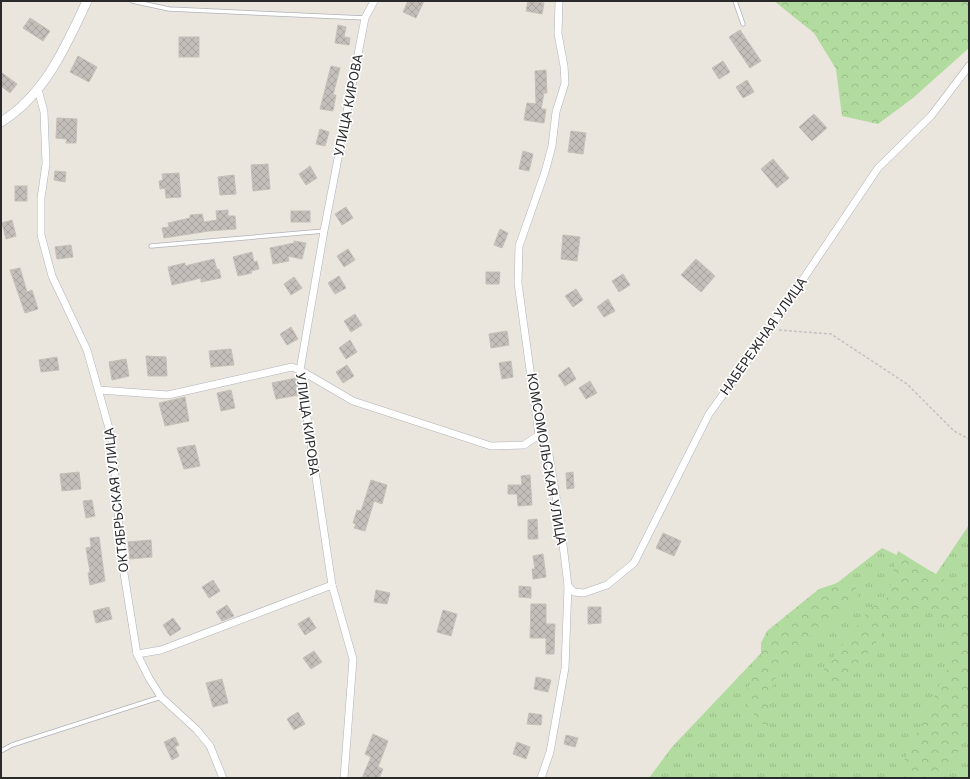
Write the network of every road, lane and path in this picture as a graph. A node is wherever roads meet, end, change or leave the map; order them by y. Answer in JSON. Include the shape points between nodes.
{"nodes":[{"id":1,"x":87,"y":1,"type":"edge"},
{"id":2,"x":132,"y":1,"type":"edge"},
{"id":3,"x":374,"y":1,"type":"edge"},
{"id":4,"x":559,"y":1,"type":"edge"},
{"id":5,"x":735,"y":1,"type":"edge"},
{"id":6,"x":365,"y":18,"type":"junction"},
{"id":7,"x":743,"y":24,"type":"dead end"},
{"id":8,"x":969,"y":66,"type":"edge"},
{"id":9,"x":38,"y":89,"type":"junction"},
{"id":10,"x":1,"y":122,"type":"edge"},
{"id":11,"x":324,"y":231,"type":"junction"},
{"id":12,"x":151,"y":246,"type":"dead end"},
{"id":13,"x":769,"y":329,"type":"junction"},
{"id":14,"x":300,"y":370,"type":"junction"},
{"id":15,"x":99,"y":390,"type":"junction"},
{"id":16,"x":539,"y":435,"type":"junction"},
{"id":17,"x":969,"y":439,"type":"edge"},
{"id":18,"x":332,"y":585,"type":"junction"},
{"id":19,"x":568,"y":586,"type":"junction"},
{"id":20,"x":137,"y":654,"type":"junction"},
{"id":21,"x":160,"y":696,"type":"junction"},
{"id":22,"x":1,"y":751,"type":"edge"},
{"id":23,"x":223,"y":778,"type":"edge"},
{"id":24,"x":344,"y":778,"type":"edge"},
{"id":25,"x":541,"y":778,"type":"edge"}],
"edges":[{"from":1,"to":9,"type":"street","via":[[60,56]]},
{"from":2,"to":6,"type":"lane","via":[[169,9]]},
{"from":3,"to":6,"type":"street","name":"УЛИЦА КИРОВА"},
{"from":4,"to":16,"type":"street","name":"КОМСОМОЛЬСКАЯ УЛИЦА","via":[[558,34],[565,83],[556,112],[552,146],[545,172],[519,246],[518,283]]},
{"from":5,"to":7,"type":"lane"},
{"from":6,"to":11,"type":"street","name":"УЛИЦА КИРОВА"},
{"from":8,"to":13,"type":"street","name":"НАБЕРЕЖНАЯ УЛИЦА","via":[[931,116],[878,168]]},
{"from":9,"to":10,"type":"street"},
{"from":9,"to":15,"type":"street","name":"ОКТЯБРЬСКАЯ УЛИЦА","via":[[44,112],[46,164],[41,198],[41,235],[52,276],[87,350]]},
{"from":11,"to":12,"type":"lane"},
{"from":11,"to":14,"type":"street","name":"УЛИЦА КИРОВА"},
{"from":13,"to":17,"type":"path","via":[[831,334],[907,384],[954,431]]},
{"from":13,"to":19,"type":"street","name":"НАБЕРЕЖНАЯ УЛИЦА","via":[[709,414],[634,563],[607,585],[584,593],[574,592]]},
{"from":14,"to":15,"type":"street","via":[[292,367],[168,395]]},
{"from":14,"to":16,"type":"street","via":[[353,401],[491,446],[524,445]]},
{"from":14,"to":18,"type":"street","name":"УЛИЦА КИРОВА"},
{"from":15,"to":20,"type":"street","name":"ОКТЯБРЬСКАЯ УЛИЦА","via":[[112,439],[122,561]]},
{"from":16,"to":19,"type":"street","name":"КОМСОМОЛЬСКАЯ УЛИЦА","via":[[549,455]]},
{"from":18,"to":20,"type":"street","via":[[161,650]]},
{"from":18,"to":24,"type":"street","name":"УЛИЦА КИРОВА","via":[[353,659]]},
{"from":19,"to":25,"type":"street","name":"КОМСОМОЛЬСКАЯ УЛИЦА","via":[[565,668],[550,752]]},
{"from":20,"to":21,"type":"street","name":"ОКТЯБРЬСКАЯ УЛИЦА"},
{"from":21,"to":22,"type":"lane","via":[[12,745]]},
{"from":21,"to":23,"type":"street","name":"ОКТЯБРЬСКАЯ УЛИЦА","via":[[197,730],[210,746]]}]}
